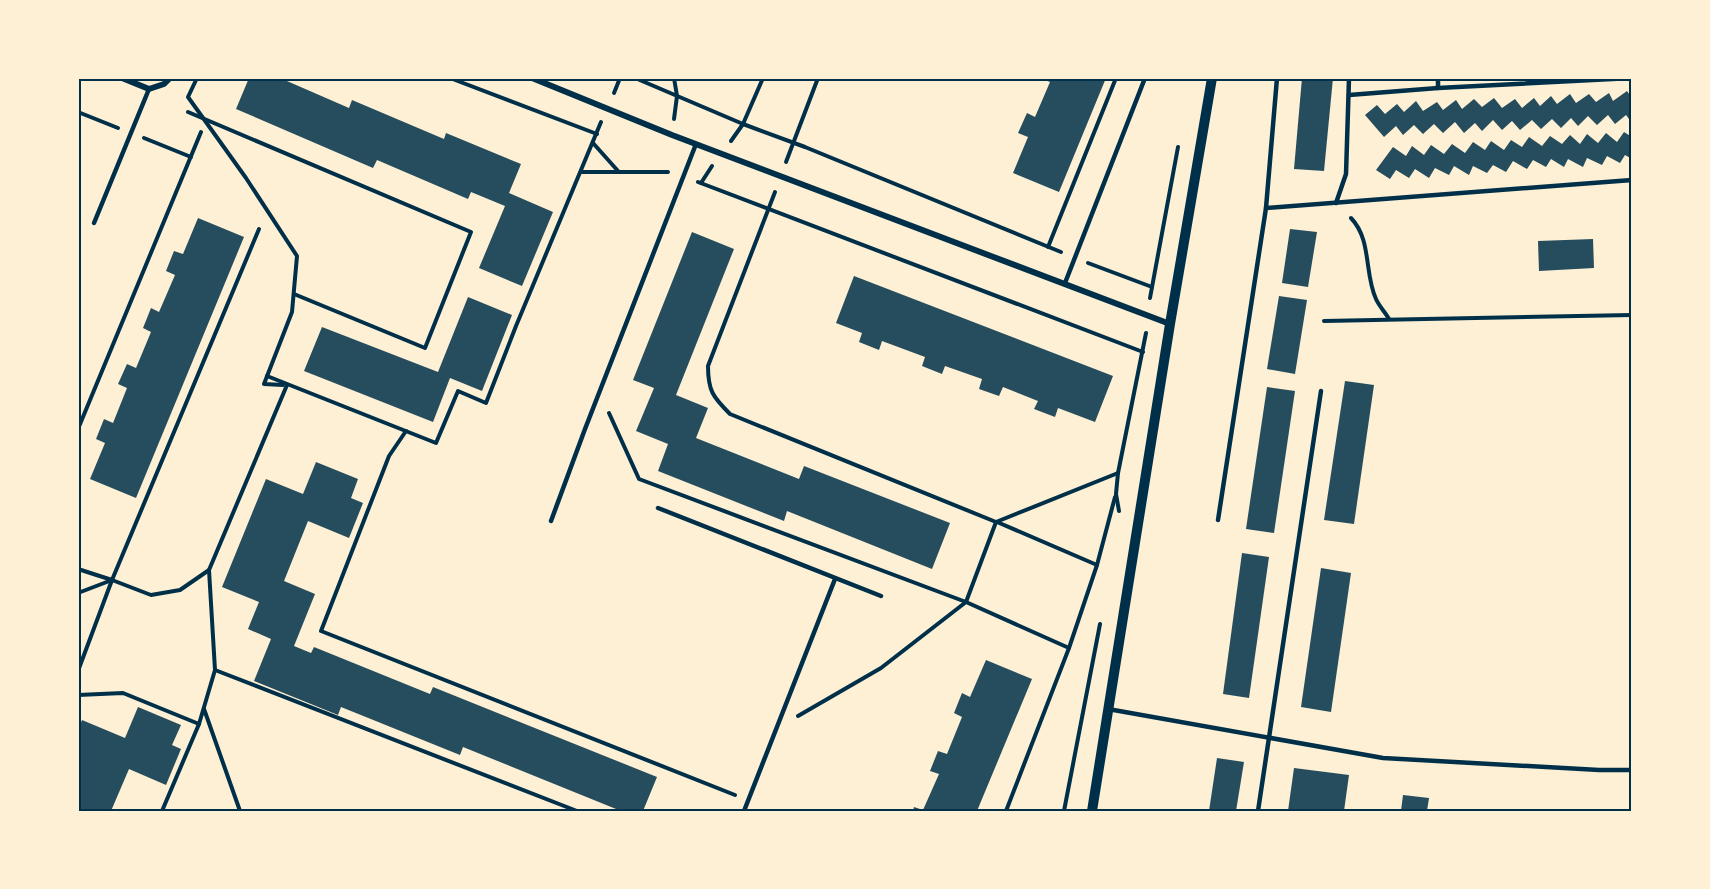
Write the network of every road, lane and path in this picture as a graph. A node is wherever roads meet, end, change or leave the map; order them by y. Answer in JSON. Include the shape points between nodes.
{"nodes":[{"id":1,"x":122,"y":78,"type":"edge"},
{"id":2,"x":170,"y":78,"type":"edge"},
{"id":3,"x":197,"y":78,"type":"edge"},
{"id":4,"x":450,"y":78,"type":"edge"},
{"id":5,"x":532,"y":78,"type":"edge"},
{"id":6,"x":635,"y":78,"type":"edge"},
{"id":7,"x":674,"y":78,"type":"edge"},
{"id":8,"x":763,"y":78,"type":"edge"},
{"id":9,"x":818,"y":78,"type":"edge"},
{"id":10,"x":1116,"y":78,"type":"edge"},
{"id":11,"x":1145,"y":78,"type":"edge"},
{"id":12,"x":1212,"y":78,"type":"edge"},
{"id":13,"x":1276,"y":78,"type":"edge"},
{"id":14,"x":1349,"y":78,"type":"edge"},
{"id":15,"x":1438,"y":78,"type":"edge"},
{"id":16,"x":1632,"y":78,"type":"edge"},
{"id":17,"x":1541,"y":80,"type":"edge"},
{"id":18,"x":1438,"y":88,"type":"junction"},
{"id":19,"x":148,"y":89,"type":"junction"},
{"id":20,"x":1349,"y":95,"type":"junction"},
{"id":21,"x":677,"y":96,"type":"junction"},
{"id":22,"x":607,"y":108,"type":"junction"},
{"id":23,"x":188,"y":112,"type":"dead end"},
{"id":24,"x":205,"y":120,"type":"junction"},
{"id":25,"x":743,"y":124,"type":"junction"},
{"id":26,"x":201,"y":132,"type":"dead end"},
{"id":27,"x":597,"y":134,"type":"junction"},
{"id":28,"x":672,"y":135,"type":"junction"},
{"id":29,"x":1180,"y":136,"type":"dead end"},
{"id":30,"x":593,"y":143,"type":"junction"},
{"id":31,"x":794,"y":143,"type":"junction"},
{"id":32,"x":696,"y":144,"type":"junction"},
{"id":33,"x":721,"y":153,"type":"junction"},
{"id":34,"x":685,"y":171,"type":"junction"},
{"id":35,"x":582,"y":172,"type":"junction"},
{"id":36,"x":619,"y":172,"type":"junction"},
{"id":37,"x":781,"y":176,"type":"junction"},
{"id":38,"x":1632,"y":180,"type":"edge"},
{"id":39,"x":700,"y":183,"type":"junction"},
{"id":40,"x":1336,"y":203,"type":"junction"},
{"id":41,"x":1266,"y":208,"type":"junction"},
{"id":42,"x":768,"y":209,"type":"junction"},
{"id":43,"x":94,"y":223,"type":"dead end"},
{"id":44,"x":259,"y":229,"type":"dead end"},
{"id":45,"x":1048,"y":247,"type":"junction"},
{"id":46,"x":1075,"y":258,"type":"junction"},
{"id":47,"x":1065,"y":283,"type":"junction"},
{"id":48,"x":1152,"y":287,"type":"junction"},
{"id":49,"x":294,"y":294,"type":"junction"},
{"id":50,"x":1632,"y":315,"type":"edge"},
{"id":51,"x":1148,"y":316,"type":"junction"},
{"id":52,"x":1390,"y":319,"type":"junction"},
{"id":53,"x":1323,"y":321,"type":"dead end"},
{"id":54,"x":1170,"y":324,"type":"junction"},
{"id":55,"x":1143,"y":352,"type":"junction"},
{"id":56,"x":267,"y":376,"type":"junction"},
{"id":57,"x":287,"y":385,"type":"junction"},
{"id":58,"x":1321,"y":391,"type":"dead end"},
{"id":59,"x":605,"y":405,"type":"dead end"},
{"id":60,"x":78,"y":429,"type":"edge"},
{"id":61,"x":406,"y":431,"type":"junction"},
{"id":62,"x":1118,"y":473,"type":"junction"},
{"id":63,"x":1116,"y":494,"type":"junction"},
{"id":64,"x":658,"y":508,"type":"dead end"},
{"id":65,"x":1120,"y":515,"type":"dead end"},
{"id":66,"x":1218,"y":520,"type":"dead end"},
{"id":67,"x":551,"y":521,"type":"dead end"},
{"id":68,"x":996,"y":522,"type":"junction"},
{"id":69,"x":1097,"y":565,"type":"junction"},
{"id":70,"x":78,"y":569,"type":"edge"},
{"id":71,"x":209,"y":570,"type":"junction"},
{"id":72,"x":835,"y":579,"type":"junction"},
{"id":73,"x":112,"y":580,"type":"junction"},
{"id":74,"x":78,"y":593,"type":"edge"},
{"id":75,"x":881,"y":596,"type":"dead end"},
{"id":76,"x":966,"y":602,"type":"junction"},
{"id":77,"x":1101,"y":618,"type":"dead end"},
{"id":78,"x":1069,"y":648,"type":"junction"},
{"id":79,"x":78,"y":670,"type":"edge"},
{"id":80,"x":215,"y":670,"type":"junction"},
{"id":81,"x":78,"y":695,"type":"edge"},
{"id":82,"x":204,"y":708,"type":"junction"},
{"id":83,"x":1108,"y":709,"type":"junction"},
{"id":84,"x":199,"y":724,"type":"junction"},
{"id":85,"x":777,"y":729,"type":"junction"},
{"id":86,"x":1269,"y":738,"type":"junction"},
{"id":87,"x":1632,"y":770,"type":"edge"},
{"id":88,"x":748,"y":801,"type":"junction"},
{"id":89,"x":162,"y":811,"type":"edge"},
{"id":90,"x":240,"y":811,"type":"edge"},
{"id":91,"x":577,"y":811,"type":"edge"},
{"id":92,"x":744,"y":811,"type":"edge"},
{"id":93,"x":1006,"y":811,"type":"edge"},
{"id":94,"x":1064,"y":811,"type":"edge"},
{"id":95,"x":1092,"y":811,"type":"edge"},
{"id":96,"x":1257,"y":811,"type":"edge"}],
"edges":[{"from":1,"to":19,"type":"street"},
{"from":2,"to":19,"type":"street"},
{"from":3,"to":24,"type":"path","via":[[189,97]]},
{"from":4,"to":27,"type":"path"},
{"from":5,"to":22,"type":"street"},
{"from":6,"to":21,"type":"path"},
{"from":7,"to":21,"type":"path"},
{"from":8,"to":25,"type":"path"},
{"from":9,"to":31,"type":"path"},
{"from":10,"to":45,"type":"path"},
{"from":11,"to":46,"type":"lane"},
{"from":12,"to":54,"type":"street"},
{"from":13,"to":41,"type":"lane"},
{"from":14,"to":20,"type":"lane"},
{"from":15,"to":18,"type":"lane"},
{"from":16,"to":17,"type":"lane"},
{"from":17,"to":18,"type":"lane"},
{"from":18,"to":20,"type":"lane"},
{"from":19,"to":43,"type":"lane"},
{"from":20,"to":40,"type":"lane","via":[[1346,174]]},
{"from":21,"to":25,"type":"path"},
{"from":21,"to":28,"type":"path"},
{"from":22,"to":27,"type":"path"},
{"from":22,"to":28,"type":"street"},
{"from":23,"to":24,"type":"path"},
{"from":24,"to":49,"type":"path","via":[[297,256]]},
{"from":24,"to":49,"type":"path","via":[[471,232],[425,348]]},
{"from":25,"to":31,"type":"path"},
{"from":25,"to":33,"type":"path"},
{"from":26,"to":60,"type":"path"},
{"from":27,"to":30,"type":"path"},
{"from":28,"to":32,"type":"street"},
{"from":29,"to":48,"type":"path"},
{"from":30,"to":35,"type":"path"},
{"from":30,"to":36,"type":"path"},
{"from":31,"to":37,"type":"path"},
{"from":31,"to":45,"type":"path"},
{"from":32,"to":33,"type":"street"},
{"from":32,"to":34,"type":"lane"},
{"from":33,"to":37,"type":"street"},
{"from":33,"to":39,"type":"path"},
{"from":34,"to":36,"type":"path"},
{"from":34,"to":39,"type":"path"},
{"from":34,"to":67,"type":"lane"},
{"from":35,"to":36,"type":"path"},
{"from":35,"to":61,"type":"path","via":[[486,403],[458,391],[436,443]]},
{"from":37,"to":42,"type":"path"},
{"from":37,"to":47,"type":"street"},
{"from":38,"to":40,"type":"lane"},
{"from":39,"to":42,"type":"path"},
{"from":40,"to":41,"type":"lane"},
{"from":40,"to":52,"type":"path","via":[[1358,226],[1376,299]]},
{"from":41,"to":66,"type":"lane"},
{"from":42,"to":55,"type":"path"},
{"from":42,"to":68,"type":"path","via":[[708,366],[708,383],[715,399],[730,414]]},
{"from":44,"to":73,"type":"path"},
{"from":45,"to":46,"type":"path"},
{"from":46,"to":47,"type":"lane"},
{"from":46,"to":48,"type":"path"},
{"from":47,"to":51,"type":"street"},
{"from":48,"to":51,"type":"path"},
{"from":49,"to":56,"type":"path","via":[[292,312]]},
{"from":50,"to":52,"type":"path"},
{"from":51,"to":54,"type":"street"},
{"from":51,"to":55,"type":"path"},
{"from":52,"to":53,"type":"path"},
{"from":54,"to":83,"type":"street"},
{"from":55,"to":62,"type":"path"},
{"from":56,"to":57,"type":"path"},
{"from":56,"to":57,"type":"path","via":[[264,384]]},
{"from":57,"to":61,"type":"path"},
{"from":57,"to":71,"type":"path"},
{"from":58,"to":86,"type":"lane"},
{"from":59,"to":76,"type":"path","via":[[639,479]]},
{"from":61,"to":88,"type":"path","via":[[389,456],[321,631]]},
{"from":62,"to":63,"type":"path"},
{"from":62,"to":68,"type":"path"},
{"from":63,"to":65,"type":"path"},
{"from":63,"to":69,"type":"path"},
{"from":64,"to":72,"type":"lane"},
{"from":68,"to":69,"type":"path"},
{"from":68,"to":76,"type":"path"},
{"from":69,"to":78,"type":"path"},
{"from":70,"to":73,"type":"path"},
{"from":71,"to":73,"type":"path","via":[[180,590],[151,595]]},
{"from":71,"to":80,"type":"path"},
{"from":72,"to":75,"type":"lane"},
{"from":72,"to":85,"type":"lane"},
{"from":73,"to":74,"type":"path"},
{"from":73,"to":79,"type":"path"},
{"from":76,"to":78,"type":"path"},
{"from":76,"to":85,"type":"path","via":[[881,668]]},
{"from":77,"to":94,"type":"path"},
{"from":78,"to":93,"type":"path"},
{"from":80,"to":82,"type":"path"},
{"from":80,"to":91,"type":"path"},
{"from":81,"to":84,"type":"path","via":[[123,693]]},
{"from":82,"to":84,"type":"path"},
{"from":82,"to":90,"type":"path"},
{"from":83,"to":86,"type":"lane"},
{"from":83,"to":95,"type":"street"},
{"from":84,"to":89,"type":"path"},
{"from":85,"to":88,"type":"lane"},
{"from":86,"to":87,"type":"lane","via":[[1383,758]]},
{"from":86,"to":96,"type":"lane"},
{"from":88,"to":92,"type":"lane"}]}
